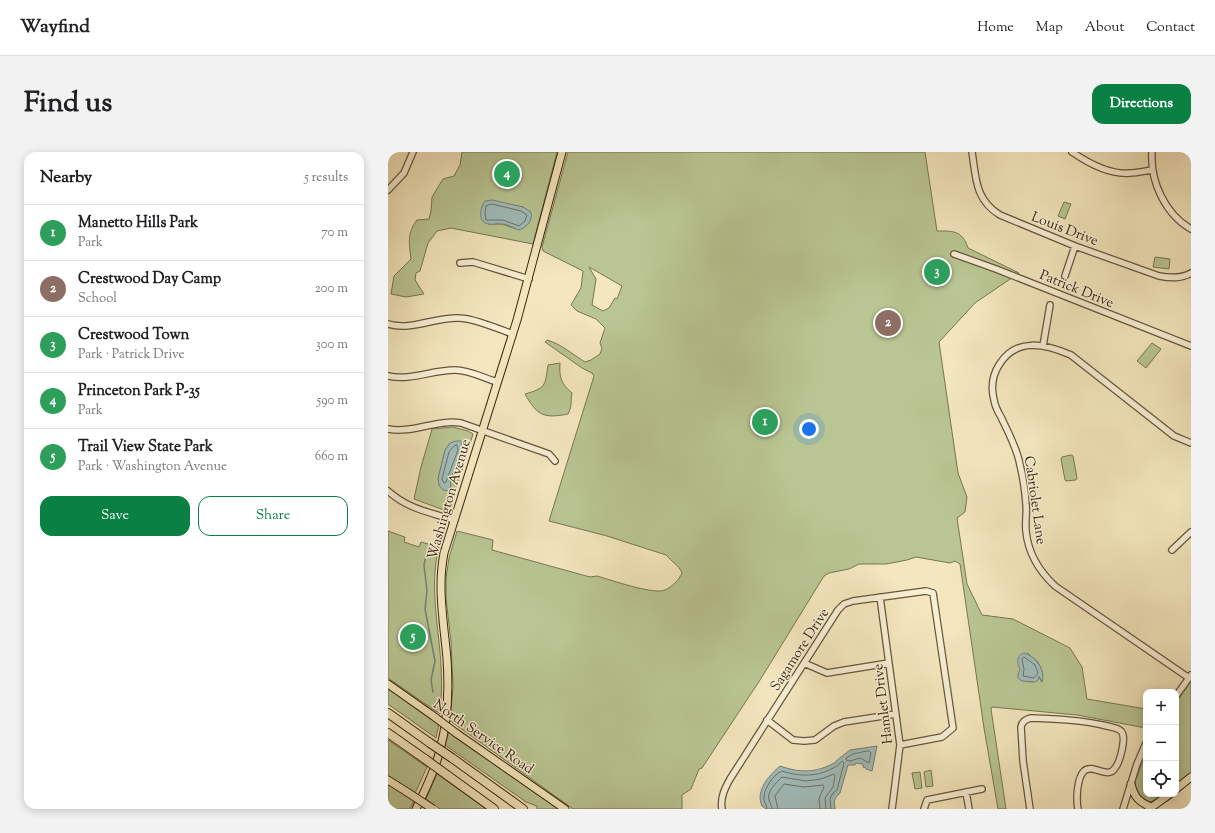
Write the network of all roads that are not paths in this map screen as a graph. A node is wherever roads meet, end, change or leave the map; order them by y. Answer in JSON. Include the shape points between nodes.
{"nodes":[{"id":1,"x":413,"y":152,"type":"edge"},
{"id":2,"x":562,"y":152,"type":"edge"},
{"id":3,"x":972,"y":152,"type":"edge"},
{"id":4,"x":1072,"y":152,"type":"edge"},
{"id":5,"x":1152,"y":152,"type":"edge"},
{"id":6,"x":1152,"y":170,"type":"junction"},
{"id":7,"x":388,"y":190,"type":"edge"},
{"id":8,"x":1191,"y":228,"type":"edge"},
{"id":9,"x":1075,"y":246,"type":"junction"},
{"id":10,"x":954,"y":254,"type":"dead end"},
{"id":11,"x":460,"y":263,"type":"dead end"},
{"id":12,"x":1191,"y":272,"type":"edge"},
{"id":13,"x":1065,"y":276,"type":"dead end"},
{"id":14,"x":529,"y":279,"type":"junction"},
{"id":15,"x":1050,"y":306,"type":"dead end"},
{"id":16,"x":388,"y":324,"type":"edge"},
{"id":17,"x":513,"y":334,"type":"junction"},
{"id":18,"x":1043,"y":346,"type":"junction"},
{"id":19,"x":1191,"y":346,"type":"edge"},
{"id":20,"x":388,"y":376,"type":"edge"},
{"id":21,"x":497,"y":382,"type":"junction"},
{"id":22,"x":388,"y":429,"type":"edge"},
{"id":23,"x":482,"y":430,"type":"junction"},
{"id":24,"x":1191,"y":443,"type":"edge"},
{"id":25,"x":555,"y":461,"type":"dead end"},
{"id":26,"x":388,"y":491,"type":"edge"},
{"id":27,"x":454,"y":520,"type":"junction"},
{"id":28,"x":1191,"y":532,"type":"edge"},
{"id":29,"x":1172,"y":550,"type":"dead end"},
{"id":30,"x":880,"y":597,"type":"junction"},
{"id":31,"x":804,"y":663,"type":"junction"},
{"id":32,"x":889,"y":663,"type":"junction"},
{"id":33,"x":1190,"y":676,"type":"edge"},
{"id":34,"x":388,"y":684,"type":"edge"},
{"id":35,"x":1179,"y":692,"type":"edge"},
{"id":36,"x":388,"y":713,"type":"edge"},
{"id":37,"x":896,"y":714,"type":"junction"},
{"id":38,"x":767,"y":720,"type":"junction"},
{"id":39,"x":388,"y":733,"type":"edge"},
{"id":40,"x":900,"y":745,"type":"junction"},
{"id":41,"x":1143,"y":751,"type":"edge"},
{"id":42,"x":1191,"y":777,"type":"edge"},
{"id":43,"x":388,"y":780,"type":"edge"},
{"id":44,"x":1131,"y":784,"type":"junction"},
{"id":45,"x":1179,"y":787,"type":"edge"},
{"id":46,"x":982,"y":789,"type":"dead end"},
{"id":47,"x":966,"y":792,"type":"junction"},
{"id":48,"x":1167,"y":797,"type":"edge"},
{"id":49,"x":1151,"y":808,"type":"edge"},
{"id":50,"x":416,"y":809,"type":"edge"},
{"id":51,"x":433,"y":809,"type":"edge"},
{"id":52,"x":494,"y":809,"type":"edge"},
{"id":53,"x":523,"y":809,"type":"edge"},
{"id":54,"x":565,"y":809,"type":"edge"},
{"id":55,"x":722,"y":809,"type":"edge"},
{"id":56,"x":892,"y":809,"type":"edge"},
{"id":57,"x":924,"y":809,"type":"edge"},
{"id":58,"x":969,"y":809,"type":"edge"},
{"id":59,"x":1030,"y":809,"type":"edge"},
{"id":60,"x":1078,"y":809,"type":"edge"},
{"id":61,"x":1123,"y":809,"type":"edge"}],
"edges":[{"from":1,"to":7,"type":"street","via":[[404,173]]},
{"from":2,"to":14,"type":"main road","name":"Washington Avenue"},
{"from":3,"to":9,"type":"street","name":"Louis Drive","via":[[977,186],[990,210]]},
{"from":4,"to":6,"type":"street","via":[[1084,160],[1114,172]]},
{"from":5,"to":6,"type":"street"},
{"from":6,"to":8,"type":"street","via":[[1167,206],[1176,217]]},
{"from":9,"to":12,"type":"street","name":"Louis Drive","via":[[1159,276],[1180,277]]},
{"from":9,"to":13,"type":"street","name":"Patrick Drive"},
{"from":10,"to":19,"type":"street","name":"Patrick Drive"},
{"from":11,"to":14,"type":"street","via":[[473,262]]},
{"from":14,"to":17,"type":"main road","name":"Washington Avenue"},
{"from":15,"to":18,"type":"street","name":"Patrick Drive"},
{"from":16,"to":17,"type":"street","via":[[403,326],[460,318]]},
{"from":17,"to":21,"type":"main road","name":"Washington Avenue"},
{"from":18,"to":24,"type":"street","name":"Cabriolet Lane","via":[[1071,355],[1174,436]]},
{"from":18,"to":33,"type":"street","name":"Cabriolet Lane","via":[[1030,345],[1010,352],[996,369],[992,380],[994,402],[1020,464],[1026,503],[1026,530],[1031,554],[1055,586]]},
{"from":20,"to":21,"type":"street","via":[[408,378],[457,370]]},
{"from":21,"to":23,"type":"main road","name":"Washington Avenue"},
{"from":22,"to":23,"type":"street","via":[[401,430],[448,422],[461,423]]},
{"from":23,"to":25,"type":"street","name":"Washington Avenue","via":[[549,454]]},
{"from":23,"to":27,"type":"main road","name":"Washington Avenue"},
{"from":26,"to":27,"type":"street","via":[[408,506]]},
{"from":27,"to":50,"type":"main road","name":"Washington Avenue","via":[[444,553],[441,576],[448,679],[446,712],[440,750]]},
{"from":28,"to":29,"type":"street"},
{"from":30,"to":31,"type":"street","name":"Sagamore Drive","via":[[844,604]]},
{"from":30,"to":32,"type":"street","name":"Hamlet Drive"},
{"from":30,"to":40,"type":"street","name":"Sagamore Drive","via":[[926,591],[933,593],[953,728],[942,737]]},
{"from":31,"to":32,"type":"street","via":[[827,673]]},
{"from":31,"to":38,"type":"street","name":"Sagamore Drive"},
{"from":32,"to":37,"type":"street","name":"Hamlet Drive"},
{"from":33,"to":35,"type":"street"},
{"from":34,"to":54,"type":"main road","name":"North Service Road","bridge":true},
{"from":36,"to":53,"type":"highway","bridge":true},
{"from":37,"to":38,"type":"street","via":[[844,722],[815,740],[804,741],[793,740]]},
{"from":37,"to":40,"type":"street","name":"Hamlet Drive"},
{"from":38,"to":55,"type":"street","name":"Sagamore Drive","via":[[724,790]]},
{"from":39,"to":52,"type":"highway","bridge":true},
{"from":40,"to":56,"type":"street","name":"Hamlet Drive"},
{"from":41,"to":44,"type":"street"},
{"from":42,"to":45,"type":"main road"},
{"from":43,"to":51,"type":"main road","bridge":true},
{"from":44,"to":49,"type":"main road","via":[[1136,798]]},
{"from":44,"to":61,"type":"street"},
{"from":46,"to":47,"type":"street"},
{"from":47,"to":57,"type":"street","via":[[927,800]]},
{"from":47,"to":58,"type":"street"},
{"from":48,"to":49,"type":"main road"},
{"from":59,"to":60,"type":"street","via":[[1021,727],[1022,722],[1031,718],[1086,721],[1117,728],[1123,732],[1123,745],[1116,768],[1112,772],[1090,769],[1083,772],[1076,798]]}]}
